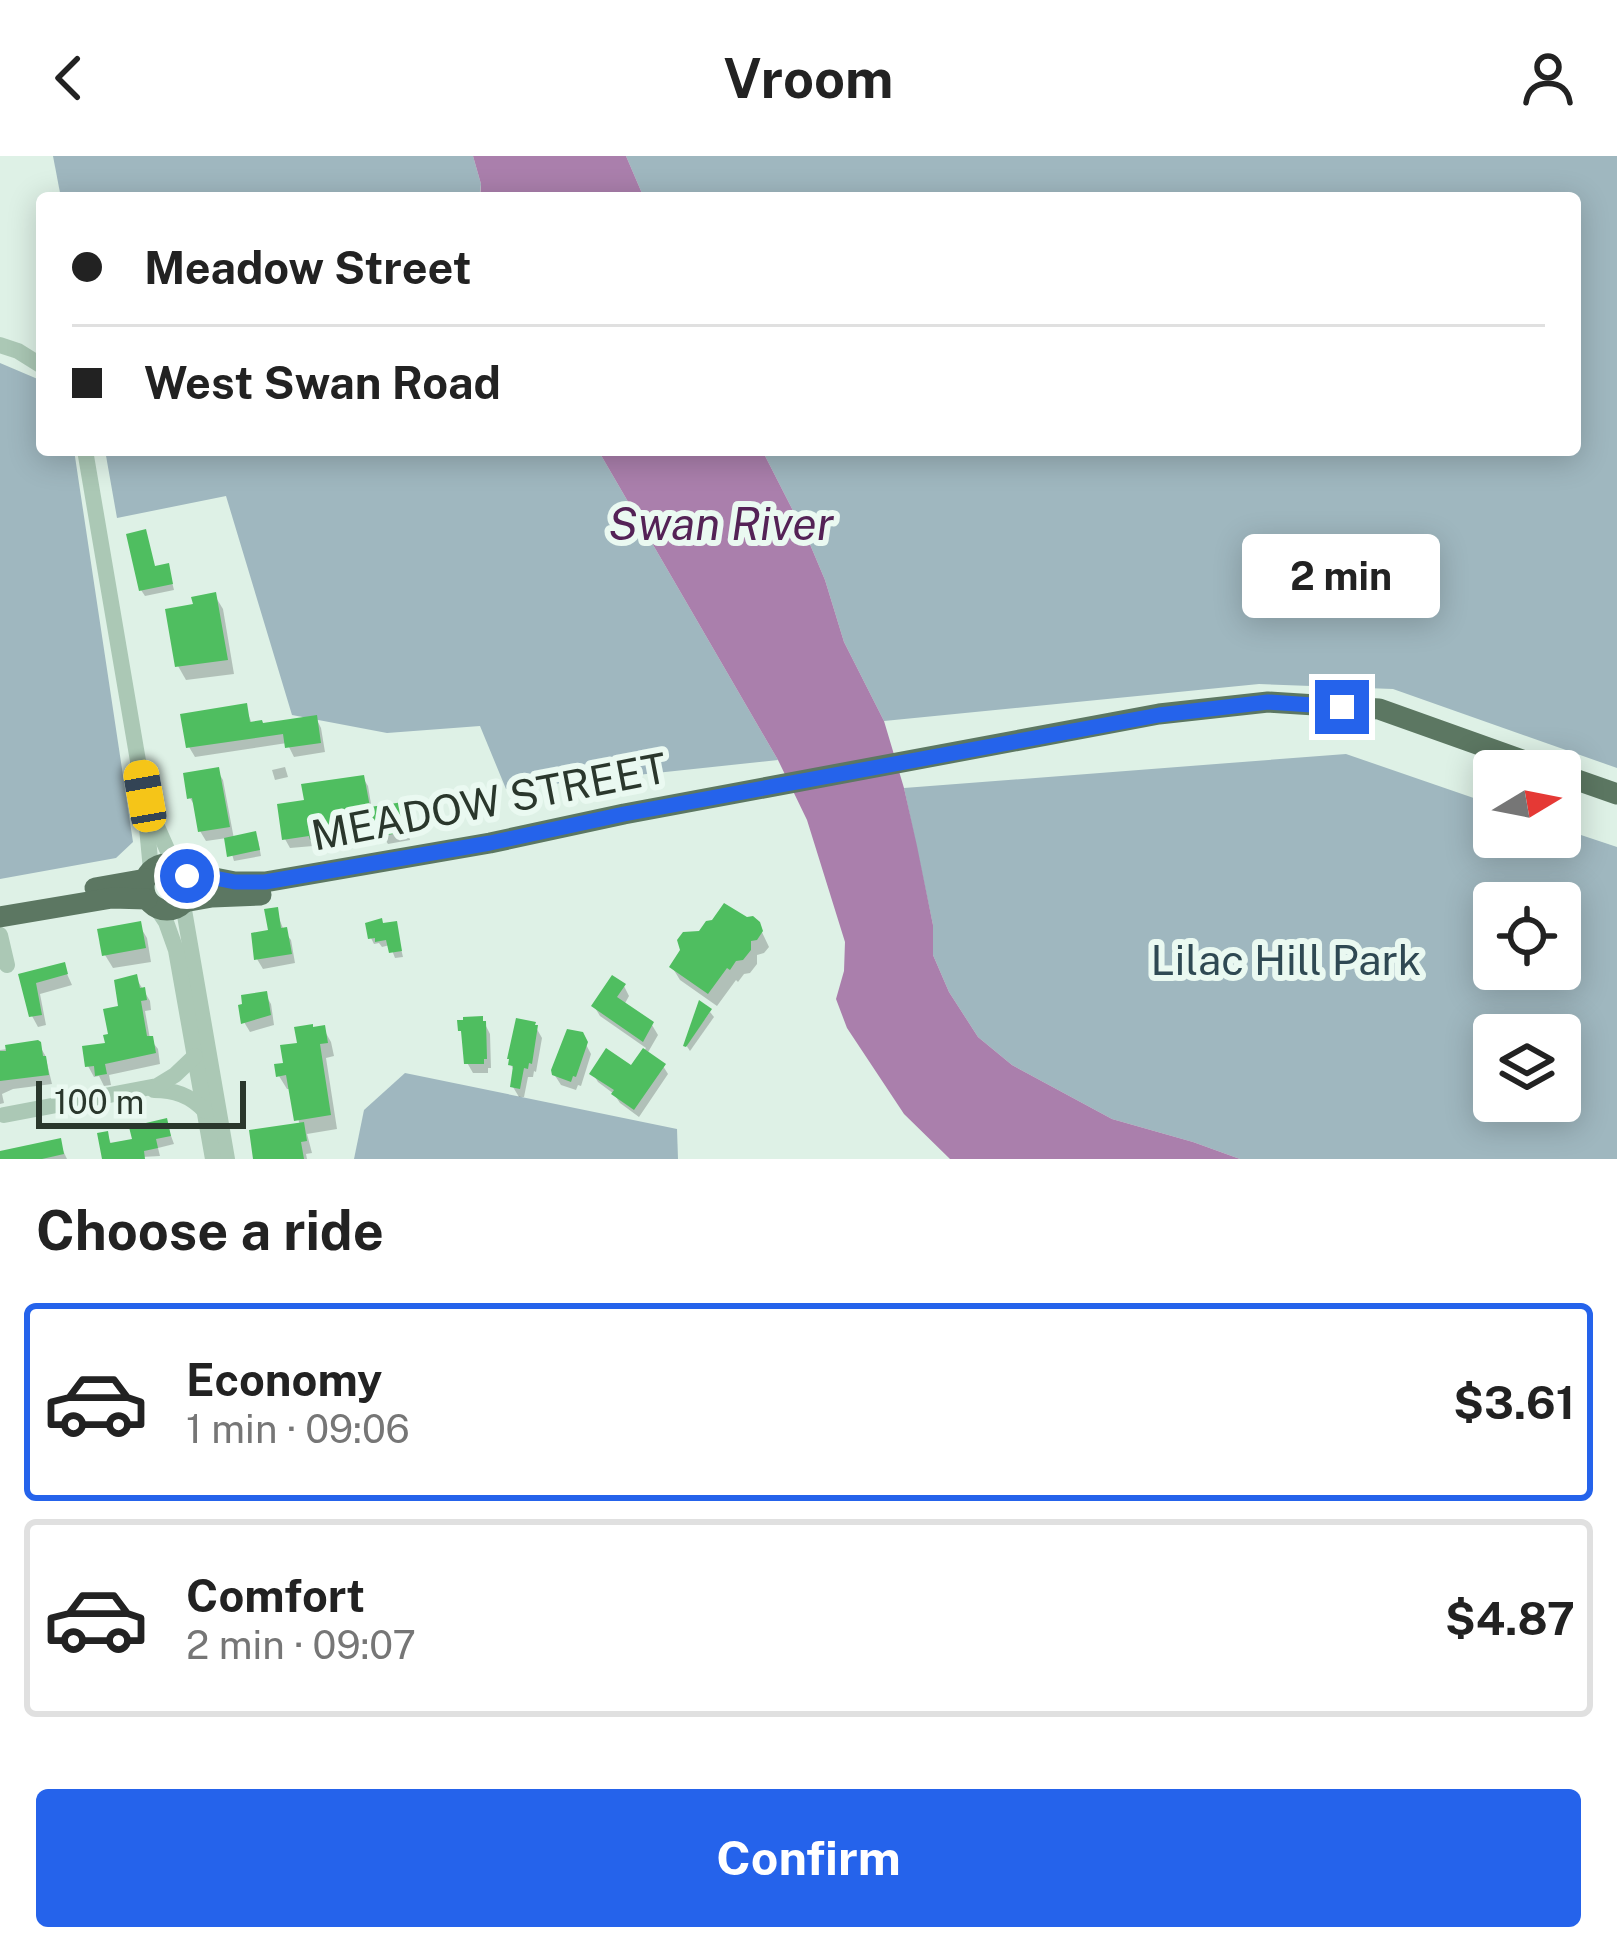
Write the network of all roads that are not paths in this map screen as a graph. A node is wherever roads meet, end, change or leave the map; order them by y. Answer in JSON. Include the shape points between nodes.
{"nodes":[{"id":1,"x":0,"y":345,"type":"edge"},
{"id":2,"x":36,"y":362,"type":"edge"},
{"id":3,"x":86,"y":456,"type":"edge"},
{"id":4,"x":1494,"y":750,"type":"edge"},
{"id":5,"x":1581,"y":781,"type":"edge"},
{"id":6,"x":743,"y":794,"type":"junction"},
{"id":7,"x":1617,"y":794,"type":"edge"},
{"id":8,"x":160,"y":882,"type":"junction"},
{"id":9,"x":0,"y":903,"type":"edge"},
{"id":10,"x":184,"y":903,"type":"junction"},
{"id":11,"x":0,"y":917,"type":"edge"},
{"id":12,"x":0,"y":935,"type":"edge"},
{"id":13,"x":7,"y":965,"type":"dead end"},
{"id":14,"x":195,"y":1056,"type":"junction"},
{"id":15,"x":141,"y":1090,"type":"junction"},
{"id":16,"x":205,"y":1111,"type":"junction"},
{"id":17,"x":4,"y":1115,"type":"dead end"},
{"id":18,"x":213,"y":1159,"type":"edge"},
{"id":19,"x":226,"y":1159,"type":"edge"}],
"edges":[{"from":1,"to":2,"type":"street"},
{"from":3,"to":8,"type":"street"},
{"from":4,"to":6,"type":"main road","via":[[1379,709],[1268,702],[1159,715]]},
{"from":5,"to":7,"type":"main road"},
{"from":6,"to":8,"type":"main road","name":"MEADOW STREET","via":[[265,882]]},
{"from":6,"to":10,"type":"main road","name":"MEADOW STREET","via":[[521,847]]},
{"from":8,"to":9,"type":"main road","name":"MEADOW STREET"},
{"from":8,"to":10,"type":"main road","name":"MEADOW STREET","via":[[168,910]]},
{"from":8,"to":10,"type":"main road","via":[[190,884]]},
{"from":8,"to":11,"type":"main road","name":"MEADOW STREET"},
{"from":8,"to":14,"type":"street"},
{"from":10,"to":19,"type":"street"},
{"from":12,"to":13,"type":"street"},
{"from":14,"to":15,"type":"street"},
{"from":14,"to":16,"type":"street"},
{"from":15,"to":16,"type":"street","via":[[182,1094]]},
{"from":15,"to":17,"type":"street"},
{"from":16,"to":18,"type":"street"}]}
